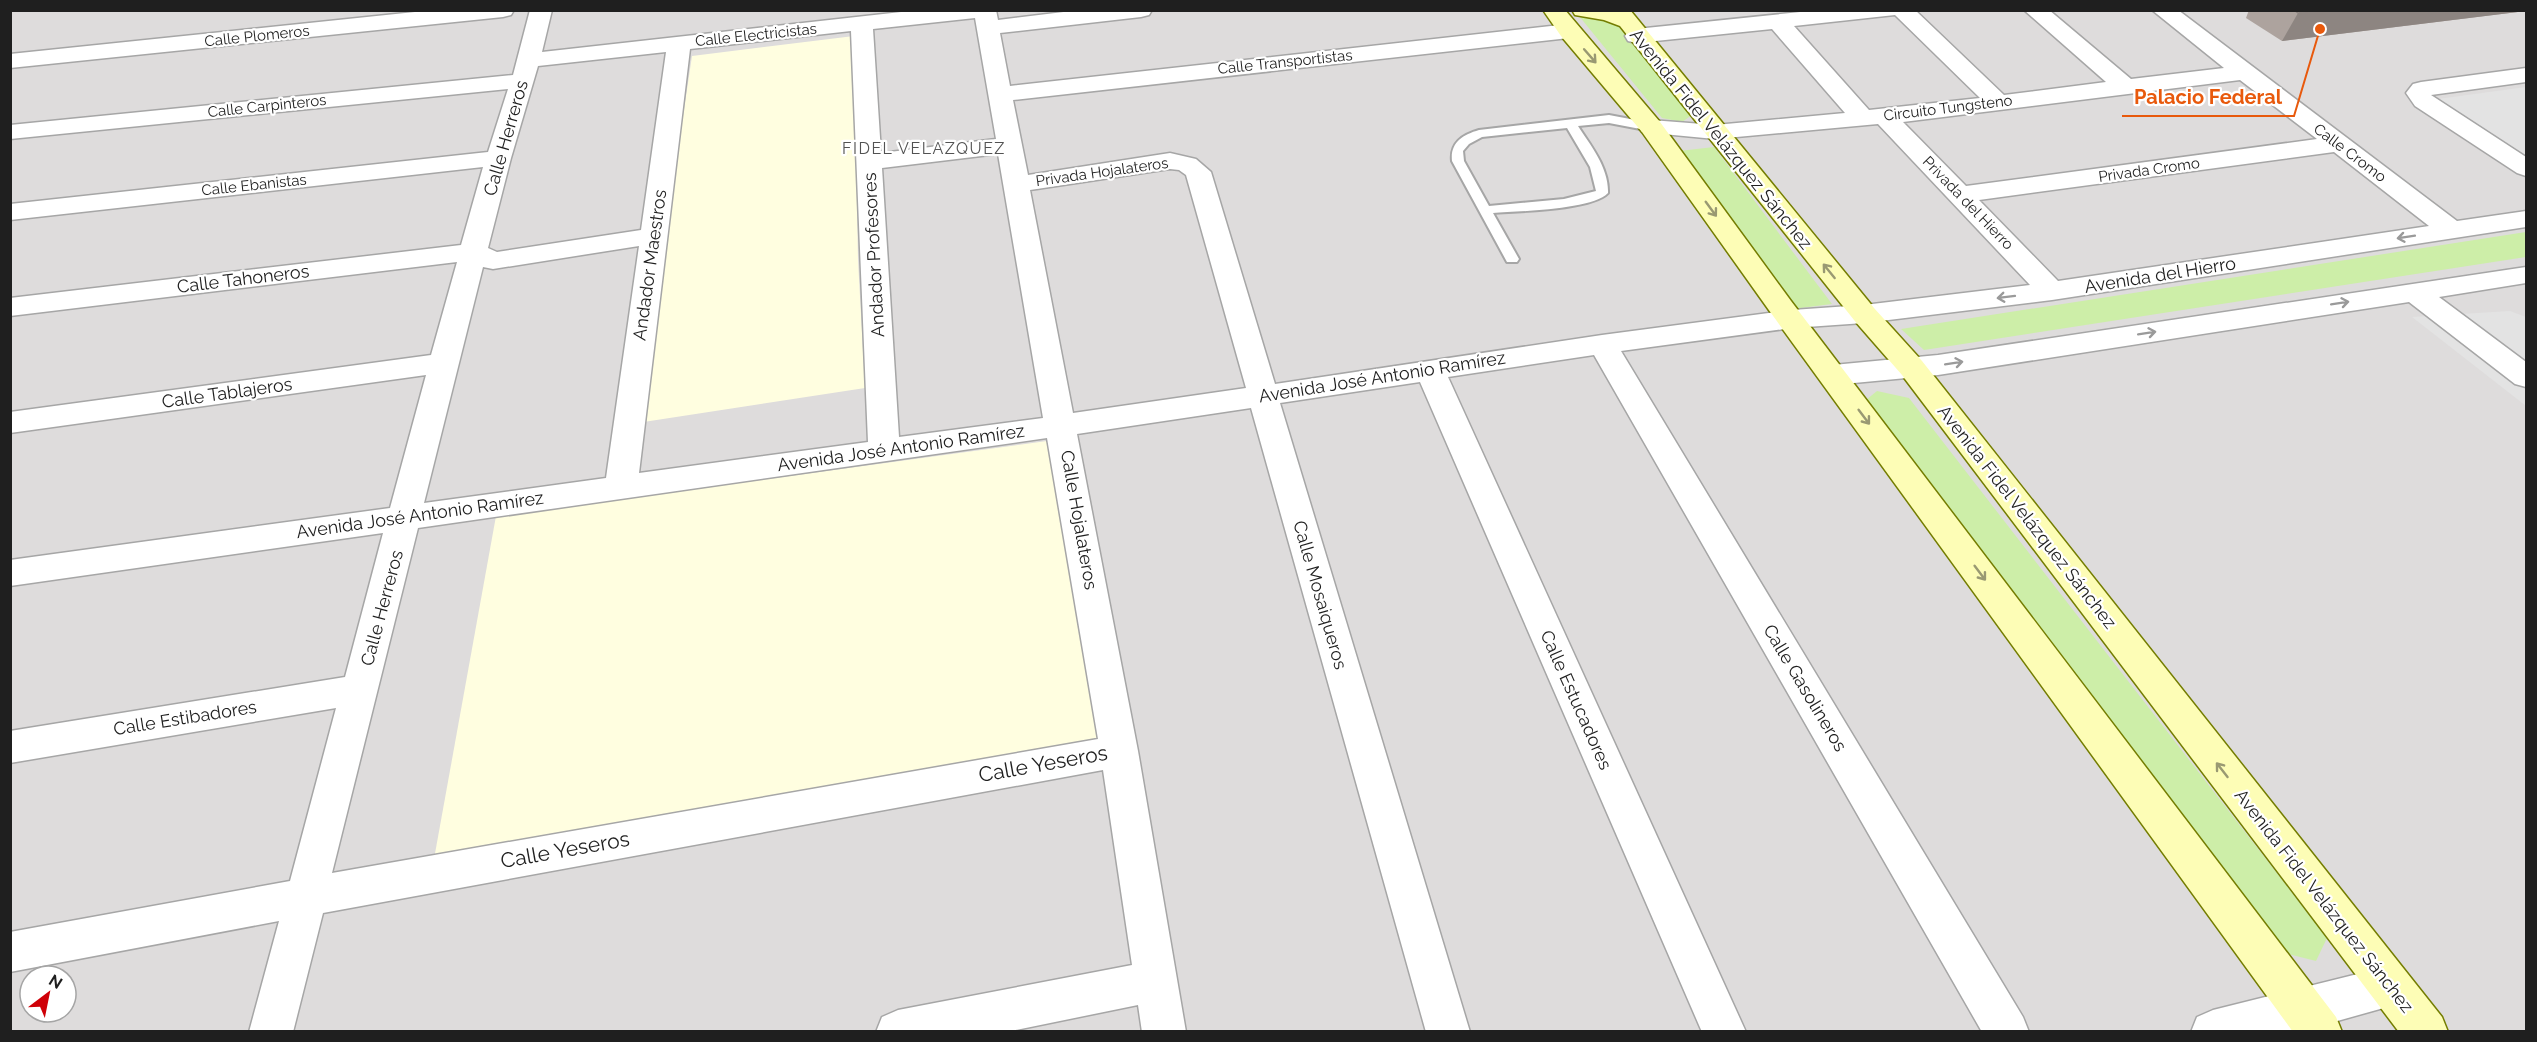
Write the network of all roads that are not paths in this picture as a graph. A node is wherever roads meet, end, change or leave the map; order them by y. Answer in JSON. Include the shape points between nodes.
{"nodes":[{"id":1,"x":503,"y":10,"type":"edge"},
{"id":2,"x":541,"y":10,"type":"edge"},
{"id":3,"x":1141,"y":10,"type":"edge"},
{"id":4,"x":1889,"y":10,"type":"edge"},
{"id":5,"x":1902,"y":10,"type":"edge"},
{"id":6,"x":2035,"y":10,"type":"edge"},
{"id":7,"x":2163,"y":10,"type":"edge"},
{"id":8,"x":986,"y":16,"type":"edge"},
{"id":9,"x":1569,"y":16,"type":"edge"},
{"id":10,"x":1626,"y":22,"type":"edge"},
{"id":11,"x":1779,"y":23,"type":"junction"},
{"id":12,"x":862,"y":24,"type":"junction"},
{"id":13,"x":1688,"y":31,"type":"junction"},
{"id":14,"x":680,"y":43,"type":"junction"},
{"id":15,"x":10,"y":61,"type":"edge"},
{"id":16,"x":1661,"y":63,"type":"junction"},
{"id":17,"x":525,"y":70,"type":"junction"},
{"id":18,"x":2245,"y":72,"type":"junction"},
{"id":19,"x":2526,"y":75,"type":"edge"},
{"id":20,"x":2126,"y":87,"type":"junction"},
{"id":21,"x":1000,"y":94,"type":"junction"},
{"id":22,"x":1998,"y":103,"type":"junction"},
{"id":23,"x":1873,"y":117,"type":"junction"},
{"id":24,"x":1570,"y":123,"type":"junction"},
{"id":25,"x":1651,"y":127,"type":"junction"},
{"id":26,"x":10,"y":132,"type":"edge"},
{"id":27,"x":1715,"y":132,"type":"junction"},
{"id":28,"x":2338,"y":144,"type":"junction"},
{"id":29,"x":1010,"y":146,"type":"junction"},
{"id":30,"x":498,"y":158,"type":"junction"},
{"id":31,"x":869,"y":162,"type":"junction"},
{"id":32,"x":1187,"y":164,"type":"joint"},
{"id":33,"x":2526,"y":168,"type":"edge"},
{"id":34,"x":1017,"y":184,"type":"junction"},
{"id":35,"x":1959,"y":195,"type":"junction"},
{"id":36,"x":1485,"y":210,"type":"junction"},
{"id":37,"x":10,"y":212,"type":"edge"},
{"id":38,"x":2526,"y":219,"type":"edge"},
{"id":39,"x":2452,"y":230,"type":"junction"},
{"id":40,"x":654,"y":236,"type":"junction"},
{"id":41,"x":475,"y":252,"type":"junction"},
{"id":42,"x":1512,"y":259,"type":"dead end"},
{"id":43,"x":2526,"y":275,"type":"edge"},
{"id":44,"x":2052,"y":291,"type":"junction"},
{"id":45,"x":2414,"y":292,"type":"junction"},
{"id":46,"x":10,"y":307,"type":"edge"},
{"id":47,"x":1864,"y":314,"type":"junction"},
{"id":48,"x":1792,"y":319,"type":"junction"},
{"id":49,"x":1602,"y":344,"type":"junction"},
{"id":50,"x":444,"y":363,"type":"junction"},
{"id":51,"x":1912,"y":368,"type":"junction"},
{"id":52,"x":1429,"y":369,"type":"junction"},
{"id":53,"x":1833,"y":375,"type":"junction"},
{"id":54,"x":2526,"y":377,"type":"edge"},
{"id":55,"x":1262,"y":395,"type":"junction"},
{"id":56,"x":10,"y":423,"type":"edge"},
{"id":57,"x":1062,"y":425,"type":"junction"},
{"id":58,"x":884,"y":451,"type":"junction"},
{"id":59,"x":621,"y":488,"type":"junction"},
{"id":60,"x":406,"y":517,"type":"junction"},
{"id":61,"x":10,"y":573,"type":"edge"},
{"id":62,"x":360,"y":689,"type":"junction"},
{"id":63,"x":10,"y":747,"type":"edge"},
{"id":64,"x":1119,"y":751,"type":"junction"},
{"id":65,"x":305,"y":897,"type":"junction"},
{"id":66,"x":10,"y":952,"type":"edge"},
{"id":67,"x":1154,"y":981,"type":"junction"},
{"id":68,"x":2390,"y":987,"type":"junction"},
{"id":69,"x":2312,"y":1021,"type":"edge"},
{"id":70,"x":271,"y":1032,"type":"edge"},
{"id":71,"x":898,"y":1032,"type":"edge"},
{"id":72,"x":1164,"y":1032,"type":"edge"},
{"id":73,"x":1448,"y":1032,"type":"edge"},
{"id":74,"x":1724,"y":1032,"type":"edge"},
{"id":75,"x":2007,"y":1032,"type":"edge"},
{"id":76,"x":2212,"y":1032,"type":"edge"},
{"id":77,"x":2426,"y":1032,"type":"edge"}],
"edges":[{"from":1,"to":15,"type":"street","name":"Calle Plomeros"},
{"from":2,"to":17,"type":"street","name":"Calle Herreros"},
{"from":3,"to":8,"type":"street","name":"Calle Electricistas"},
{"from":4,"to":11,"type":"street"},
{"from":5,"to":22,"type":"street"},
{"from":6,"to":20,"type":"street"},
{"from":7,"to":18,"type":"street","name":"Calle Cromo"},
{"from":8,"to":12,"type":"street","name":"Calle Electricistas"},
{"from":8,"to":21,"type":"street","name":"Calle Hojalateros"},
{"from":9,"to":10,"type":"main road","via":[[1609,14]]},
{"from":9,"to":21,"type":"street","name":"Calle Transportistas"},
{"from":9,"to":25,"type":"main road","one_way":true},
{"from":10,"to":13,"type":"street"},
{"from":10,"to":16,"type":"main road","name":"Avenida Fidel Velázquez Sánchez"},
{"from":11,"to":13,"type":"street"},
{"from":11,"to":23,"type":"street","name":"Privada del Hierro"},
{"from":12,"to":14,"type":"street","name":"Calle Electricistas"},
{"from":12,"to":31,"type":"street","name":"Andador Profesores"},
{"from":13,"to":16,"type":"street"},
{"from":14,"to":17,"type":"street","name":"Calle Electricistas"},
{"from":14,"to":40,"type":"street","name":"Andador Maestros"},
{"from":16,"to":27,"type":"main road","name":"Avenida Fidel Velázquez Sánchez"},
{"from":17,"to":26,"type":"street","name":"Calle Carpinteros"},
{"from":17,"to":30,"type":"street","name":"Calle Herreros"},
{"from":18,"to":20,"type":"street","name":"Circuito Tungsteno"},
{"from":18,"to":28,"type":"street","name":"Calle Cromo"},
{"from":19,"to":33,"type":"street","via":[[2421,89],[2418,93],[2423,102]]},
{"from":20,"to":22,"type":"street","name":"Circuito Tungsteno"},
{"from":21,"to":29,"type":"street","name":"Calle Hojalateros"},
{"from":22,"to":23,"type":"street","name":"Circuito Tungsteno"},
{"from":23,"to":27,"type":"street","name":"Circuito Tungsteno"},
{"from":23,"to":35,"type":"street","name":"Privada del Hierro"},
{"from":24,"to":25,"type":"lane","via":[[1609,119]]},
{"from":24,"to":36,"type":"lane","via":[[1479,134],[1465,141],[1458,150],[1458,161]]},
{"from":24,"to":36,"type":"lane","via":[[1598,171],[1604,185],[1602,192],[1585,198]]},
{"from":25,"to":27,"type":"street","name":"Circuito Tungsteno"},
{"from":25,"to":48,"type":"main road","one_way":true},
{"from":47,"to":27,"type":"main road","name":"Avenida Fidel Velázquez Sánchez","one_way":true},
{"from":28,"to":35,"type":"street","name":"Privada Cromo"},
{"from":28,"to":39,"type":"street","name":"Calle Cromo"},
{"from":29,"to":31,"type":"street"},
{"from":29,"to":34,"type":"street","name":"Calle Hojalateros"},
{"from":30,"to":37,"type":"street","name":"Calle Ebanistas"},
{"from":30,"to":41,"type":"street","name":"Calle Herreros"},
{"from":31,"to":58,"type":"street","name":"Andador Profesores"},
{"from":32,"to":34,"type":"street","name":"Privada Hojalateros","via":[[1170,161]]},
{"from":32,"to":55,"type":"street","name":"Calle Mosaiqueros","via":[[1198,172]]},
{"from":34,"to":57,"type":"street","name":"Calle Hojalateros"},
{"from":35,"to":44,"type":"street","name":"Privada del Hierro"},
{"from":36,"to":42,"type":"lane"},
{"from":38,"to":39,"type":"street","name":"Avenida del Hierro"},
{"from":39,"to":44,"type":"street","name":"Avenida del Hierro","one_way":true},
{"from":40,"to":41,"type":"street","via":[[493,261]]},
{"from":40,"to":59,"type":"street","name":"Andador Maestros"},
{"from":41,"to":46,"type":"street","name":"Calle Tahoneros"},
{"from":41,"to":50,"type":"street","name":"Calle Herreros"},
{"from":43,"to":45,"type":"street"},
{"from":44,"to":47,"type":"street","name":"Avenida del Hierro","one_way":true},
{"from":51,"to":45,"type":"street","one_way":true},
{"from":45,"to":54,"type":"street"},
{"from":47,"to":48,"type":"street","name":"Avenida del Hierro"},
{"from":47,"to":51,"type":"main road","name":"Avenida Fidel Velázquez Sánchez"},
{"from":48,"to":49,"type":"street","name":"Avenida José Antonio Ramírez"},
{"from":48,"to":53,"type":"main road"},
{"from":49,"to":52,"type":"street","name":"Avenida José Antonio Ramírez"},
{"from":49,"to":75,"type":"street","name":"Calle Gasolineros"},
{"from":50,"to":56,"type":"street","name":"Calle Tablajeros"},
{"from":50,"to":60,"type":"street","name":"Calle Herreros"},
{"from":51,"to":53,"type":"street"},
{"from":68,"to":51,"type":"main road","name":"Avenida Fidel Velázquez Sánchez","one_way":true},
{"from":52,"to":55,"type":"street","name":"Avenida José Antonio Ramírez"},
{"from":52,"to":74,"type":"street","name":"Calle Estucadores"},
{"from":53,"to":69,"type":"main road","one_way":true},
{"from":55,"to":57,"type":"street","name":"Avenida José Antonio Ramírez"},
{"from":55,"to":73,"type":"street","name":"Calle Mosaiqueros"},
{"from":57,"to":58,"type":"street","name":"Avenida José Antonio Ramírez"},
{"from":57,"to":64,"type":"street","name":"Calle Hojalateros"},
{"from":58,"to":59,"type":"street","name":"Avenida José Antonio Ramírez"},
{"from":59,"to":60,"type":"street","name":"Avenida José Antonio Ramírez"},
{"from":60,"to":61,"type":"street","name":"Avenida José Antonio Ramírez"},
{"from":60,"to":62,"type":"street","name":"Calle Herreros"},
{"from":62,"to":63,"type":"street","name":"Calle Estibadores"},
{"from":62,"to":65,"type":"street","name":"Calle Herreros"},
{"from":64,"to":65,"type":"street","name":"Calle Yeseros"},
{"from":64,"to":67,"type":"street","name":"Calle Hojalateros"},
{"from":65,"to":66,"type":"street","name":"Calle Yeseros"},
{"from":65,"to":70,"type":"street","name":"Calle Herreros"},
{"from":67,"to":71,"type":"street"},
{"from":67,"to":72,"type":"street","name":"Calle Hojalateros"},
{"from":68,"to":69,"type":"street"},
{"from":68,"to":77,"type":"main road","name":"Avenida Fidel Velázquez Sánchez"},
{"from":69,"to":76,"type":"street"}]}
